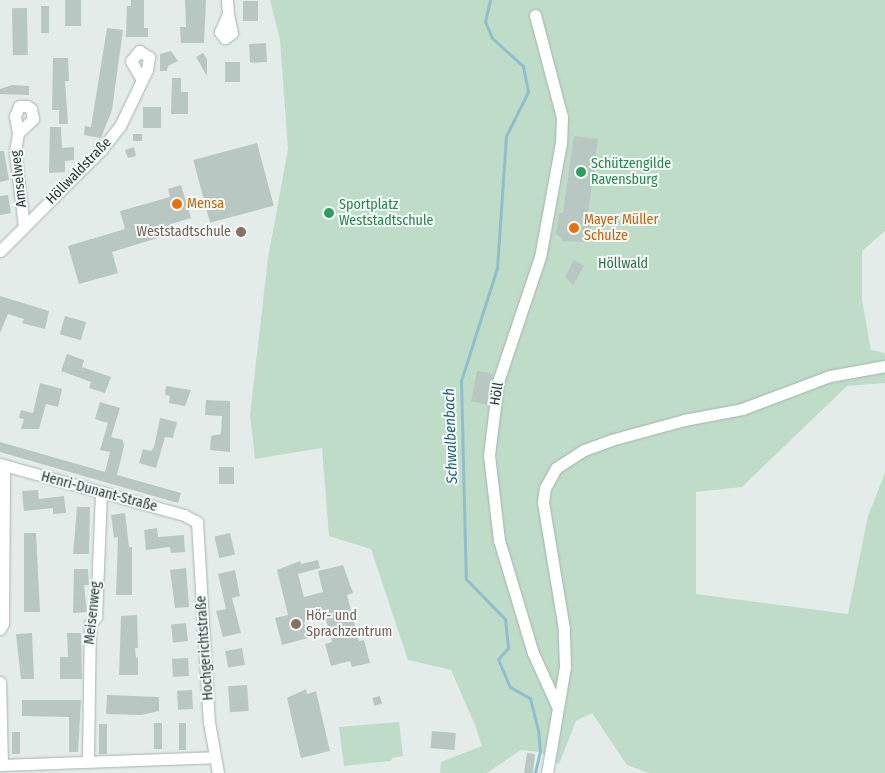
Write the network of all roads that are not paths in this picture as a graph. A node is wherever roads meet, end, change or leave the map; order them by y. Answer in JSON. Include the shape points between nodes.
{"nodes":[{"id":1,"x":227,"y":0,"type":"edge"},
{"id":2,"x":228,"y":14,"type":"dead end"},
{"id":3,"x":535,"y":16,"type":"dead end"},
{"id":4,"x":142,"y":80,"type":"dead end"},
{"id":5,"x":18,"y":133,"type":"dead end"},
{"id":6,"x":24,"y":226,"type":"junction"},
{"id":7,"x":0,"y":251,"type":"edge"},
{"id":8,"x":885,"y":366,"type":"edge"},
{"id":9,"x":2,"y":464,"type":"edge"},
{"id":10,"x":101,"y":494,"type":"junction"},
{"id":11,"x":196,"y":522,"type":"joint"},
{"id":12,"x":0,"y":629,"type":"edge"},
{"id":13,"x":0,"y":682,"type":"edge"},
{"id":14,"x":557,"y":706,"type":"junction"},
{"id":15,"x":215,"y":757,"type":"junction"},
{"id":16,"x":88,"y":761,"type":"junction"},
{"id":17,"x":5,"y":767,"type":"edge"},
{"id":18,"x":218,"y":773,"type":"edge"},
{"id":19,"x":547,"y":773,"type":"edge"}],
"edges":[{"from":1,"to":2,"type":"street"},
{"from":3,"to":14,"type":"street","name":"Höll","via":[[562,117],[561,143],[540,257],[498,382],[489,455],[499,540],[532,653]]},
{"from":4,"to":6,"type":"street","name":"Höllwaldstraße","via":[[116,132]]},
{"from":5,"to":6,"type":"street","name":"Amselweg","via":[[15,153]]},
{"from":6,"to":7,"type":"street","name":"Höllwaldstraße"},
{"from":8,"to":14,"type":"street","via":[[830,376],[742,409],[684,420],[611,440],[584,450],[556,468],[545,488],[543,502],[564,629],[565,667]]},
{"from":9,"to":10,"type":"street","name":"Henri-Dunant-Straße"},
{"from":9,"to":12,"type":"street","via":[[3,623]]},
{"from":10,"to":11,"type":"street","name":"Henri-Dunant-Straße","via":[[184,514]]},
{"from":10,"to":16,"type":"street","name":"Meisenweg","via":[[96,617],[90,624]]},
{"from":11,"to":15,"type":"street","name":"Hochgerichtstraße","via":[[209,722]]},
{"from":13,"to":17,"type":"street"},
{"from":14,"to":19,"type":"street"},
{"from":15,"to":16,"type":"street"},
{"from":15,"to":18,"type":"street","name":"Hochgerichtstraße"},
{"from":16,"to":17,"type":"street"}]}
